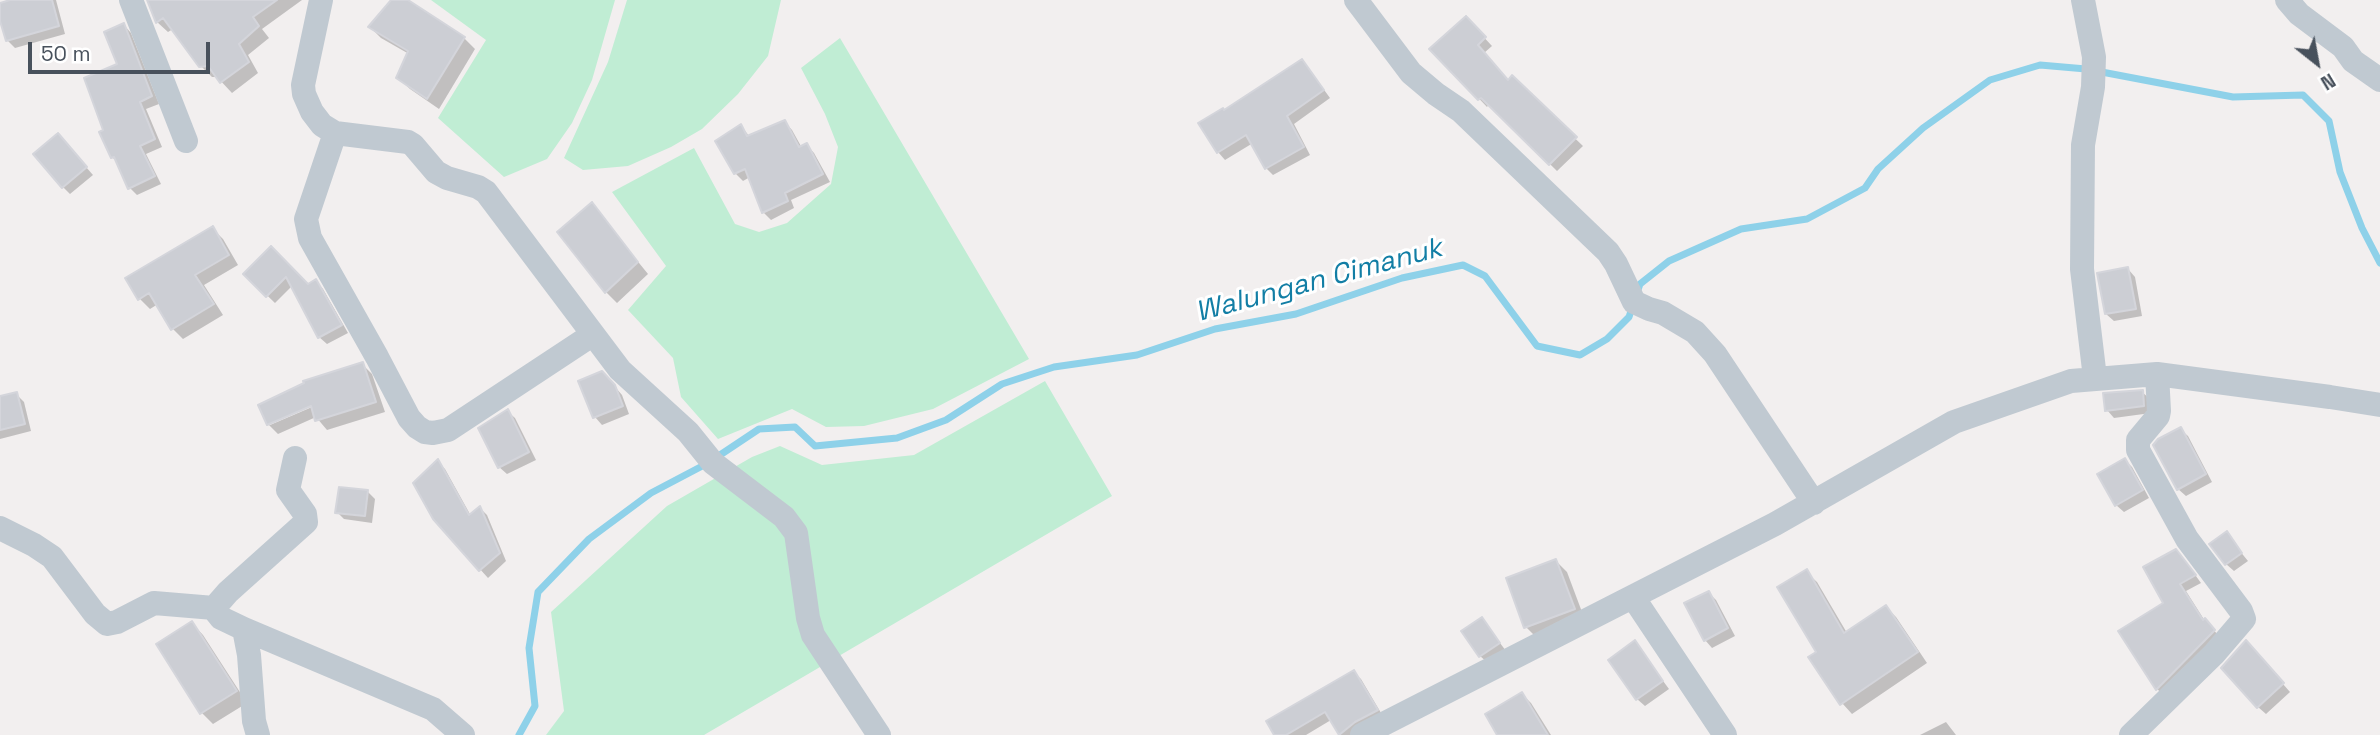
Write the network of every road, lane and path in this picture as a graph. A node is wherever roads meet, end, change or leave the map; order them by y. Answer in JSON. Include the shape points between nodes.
{"nodes":[{"id":1,"x":131,"y":0,"type":"edge"},
{"id":2,"x":321,"y":0,"type":"edge"},
{"id":3,"x":1356,"y":0,"type":"edge"},
{"id":4,"x":2083,"y":0,"type":"edge"},
{"id":5,"x":2287,"y":0,"type":"edge"},
{"id":6,"x":2380,"y":80,"type":"edge"},
{"id":7,"x":335,"y":133,"type":"junction"},
{"id":8,"x":186,"y":141,"type":"dead end"},
{"id":9,"x":592,"y":335,"type":"junction"},
{"id":10,"x":2157,"y":374,"type":"junction"},
{"id":11,"x":2095,"y":378,"type":"junction"},
{"id":12,"x":2380,"y":405,"type":"edge"},
{"id":13,"x":295,"y":458,"type":"dead end"},
{"id":14,"x":1814,"y":503,"type":"junction"},
{"id":15,"x":0,"y":528,"type":"edge"},
{"id":16,"x":1633,"y":597,"type":"junction"},
{"id":17,"x":221,"y":601,"type":"junction"},
{"id":18,"x":244,"y":629,"type":"junction"},
{"id":19,"x":258,"y":735,"type":"edge"},
{"id":20,"x":463,"y":735,"type":"edge"},
{"id":21,"x":879,"y":735,"type":"edge"},
{"id":22,"x":1362,"y":735,"type":"edge"},
{"id":23,"x":1725,"y":735,"type":"edge"},
{"id":24,"x":2131,"y":735,"type":"edge"}],
"edges":[{"from":1,"to":8,"type":"street"},
{"from":2,"to":7,"type":"street","via":[[303,85],[312,113]]},
{"from":3,"to":14,"type":"street","via":[[1411,73],[1461,111],[1608,252],[1634,302],[1695,332],[1715,354]]},
{"from":4,"to":11,"type":"street","via":[[2094,57],[2083,145],[2082,269]]},
{"from":5,"to":6,"type":"street"},
{"from":7,"to":9,"type":"street","via":[[408,142],[436,172],[486,192]]},
{"from":7,"to":9,"type":"street","via":[[306,219],[310,238],[417,427],[433,433],[448,430]]},
{"from":9,"to":21,"type":"street","via":[[620,370],[688,432],[713,463],[784,517],[796,533],[813,635]]},
{"from":10,"to":11,"type":"street"},
{"from":10,"to":12,"type":"street"},
{"from":10,"to":24,"type":"street","via":[[2158,416],[2138,440],[2138,450],[2187,539],[2244,619]]},
{"from":11,"to":14,"type":"street","via":[[2071,381],[1954,422]]},
{"from":13,"to":17,"type":"street","via":[[288,489],[306,522]]},
{"from":14,"to":16,"type":"street"},
{"from":15,"to":17,"type":"street","via":[[52,557],[107,624],[153,603]]},
{"from":16,"to":22,"type":"street"},
{"from":16,"to":23,"type":"street"},
{"from":17,"to":18,"type":"street","via":[[221,618]]},
{"from":18,"to":19,"type":"street"},
{"from":18,"to":20,"type":"street","via":[[433,709]]}]}
